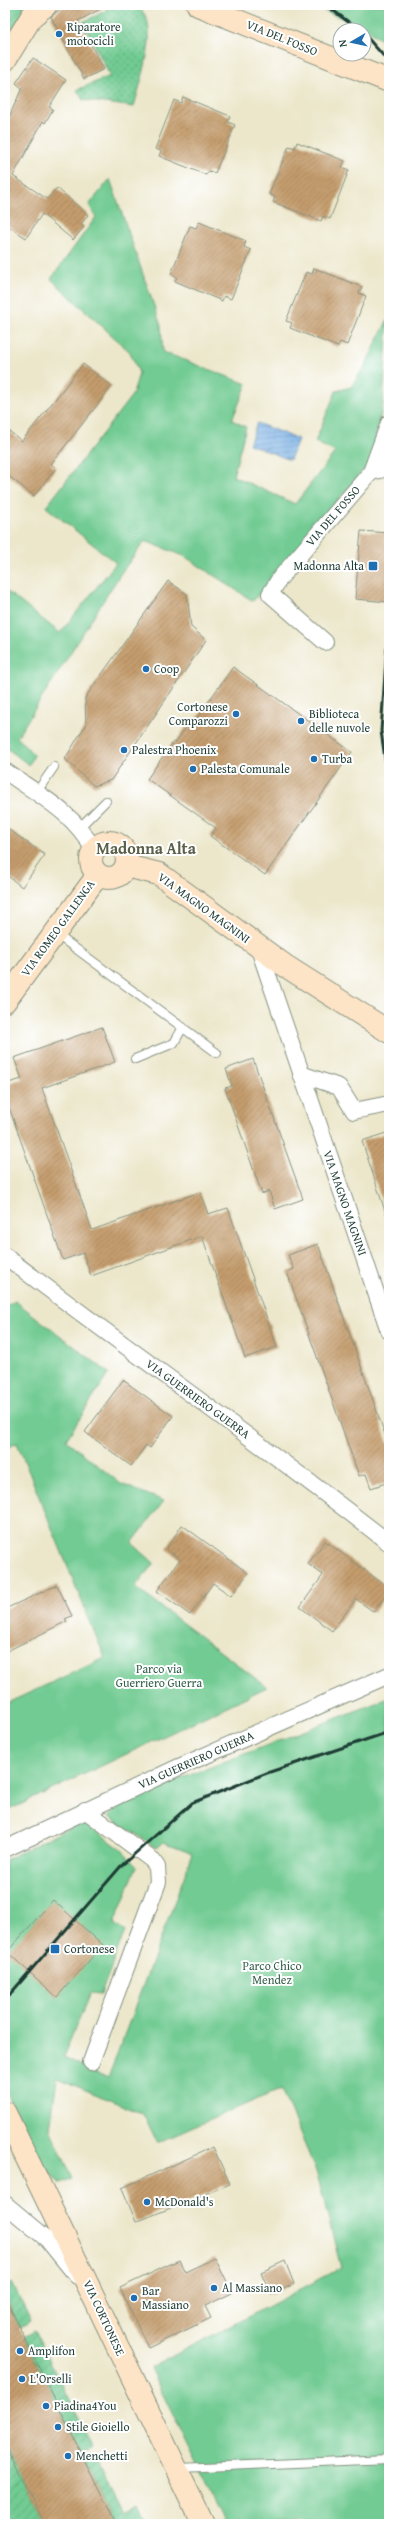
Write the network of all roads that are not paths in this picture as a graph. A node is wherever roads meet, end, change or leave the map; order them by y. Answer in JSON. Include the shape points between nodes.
{"nodes":[{"id":1,"x":46,"y":5,"type":"edge"},
{"id":2,"x":202,"y":6,"type":"edge"},
{"id":3,"x":5,"y":60,"type":"edge"},
{"id":4,"x":389,"y":81,"type":"edge"},
{"id":5,"x":389,"y":423,"type":"edge"},
{"id":6,"x":389,"y":468,"type":"edge"},
{"id":7,"x":371,"y":472,"type":"junction"},
{"id":8,"x":325,"y":642,"type":"dead end"},
{"id":9,"x":54,"y":767,"type":"dead end"},
{"id":10,"x":5,"y":771,"type":"edge"},
{"id":11,"x":36,"y":793,"type":"junction"},
{"id":12,"x":106,"y":801,"type":"dead end"},
{"id":13,"x":80,"y":828,"type":"junction"},
{"id":14,"x":93,"y":849,"type":"junction"},
{"id":15,"x":126,"y":866,"type":"junction"},
{"id":16,"x":98,"y":875,"type":"junction"},
{"id":17,"x":55,"y":933,"type":"junction"},
{"id":18,"x":258,"y":946,"type":"junction"},
{"id":19,"x":5,"y":1001,"type":"edge"},
{"id":20,"x":183,"y":1027,"type":"junction"},
{"id":21,"x":389,"y":1032,"type":"edge"},
{"id":22,"x":217,"y":1053,"type":"dead end"},
{"id":23,"x":135,"y":1059,"type":"dead end"},
{"id":24,"x":301,"y":1074,"type":"junction"},
{"id":25,"x":389,"y":1104,"type":"edge"},
{"id":26,"x":5,"y":1256,"type":"edge"},
{"id":27,"x":389,"y":1331,"type":"edge"},
{"id":28,"x":389,"y":1543,"type":"edge"},
{"id":29,"x":389,"y":1675,"type":"edge"},
{"id":30,"x":85,"y":1810,"type":"junction"},
{"id":31,"x":5,"y":1849,"type":"edge"},
{"id":32,"x":91,"y":2062,"type":"dead end"},
{"id":33,"x":5,"y":2113,"type":"edge"},
{"id":34,"x":5,"y":2204,"type":"edge"},
{"id":35,"x":94,"y":2297,"type":"junction"},
{"id":36,"x":389,"y":2458,"type":"edge"},
{"id":37,"x":176,"y":2468,"type":"junction"},
{"id":38,"x":203,"y":2524,"type":"edge"}],
"edges":[{"from":1,"to":3,"type":"main road","via":[[32,16]]},
{"from":2,"to":4,"type":"main road","name":"VIA DEL FOSSO"},
{"from":5,"to":7,"type":"street"},
{"from":6,"to":7,"type":"street"},
{"from":7,"to":8,"type":"street","name":"VIA DEL FOSSO","via":[[280,578],[270,594]]},
{"from":9,"to":11,"type":"lane"},
{"from":10,"to":11,"type":"street"},
{"from":11,"to":13,"type":"street","via":[[73,819]]},
{"from":12,"to":13,"type":"lane"},
{"from":13,"to":14,"type":"street"},
{"from":14,"to":15,"type":"main road","via":[[104,842],[117,843],[126,853]]},
{"from":14,"to":16,"type":"main road","via":[[91,866]]},
{"from":15,"to":16,"type":"main road","via":[[114,878]]},
{"from":15,"to":18,"type":"main road","name":"VIA MAGNO MAGNINI","via":[[159,874]]},
{"from":16,"to":17,"type":"main road","name":"VIA ROMEO GALLENGA"},
{"from":17,"to":19,"type":"main road","name":"VIA ROMEO GALLENGA"},
{"from":17,"to":20,"type":"lane"},
{"from":18,"to":21,"type":"main road","name":"VIA MAGNO MAGNINI"},
{"from":18,"to":24,"type":"street","name":"VIA MAGNO MAGNINI"},
{"from":20,"to":22,"type":"lane"},
{"from":20,"to":23,"type":"lane","via":[[174,1043]]},
{"from":24,"to":25,"type":"street","via":[[340,1087],[354,1111]]},
{"from":24,"to":27,"type":"street","name":"VIA MAGNO MAGNINI"},
{"from":26,"to":28,"type":"street","name":"VIA GUERRIERO GUERRA","via":[[110,1336],[295,1469]]},
{"from":29,"to":30,"type":"street","name":"VIA GUERRIERO GUERRA"},
{"from":30,"to":31,"type":"street","name":"VIA GUERRIERO GUERRA"},
{"from":30,"to":32,"type":"street","via":[[152,1860],[159,1873],[158,1882]]},
{"from":33,"to":35,"type":"main road","name":"VIA CORTONESE"},
{"from":34,"to":35,"type":"street","via":[[46,2239]]},
{"from":35,"to":37,"type":"main road","name":"VIA CORTONESE"},
{"from":36,"to":37,"type":"lane"},
{"from":37,"to":38,"type":"main road","name":"VIA CORTONESE"}]}
